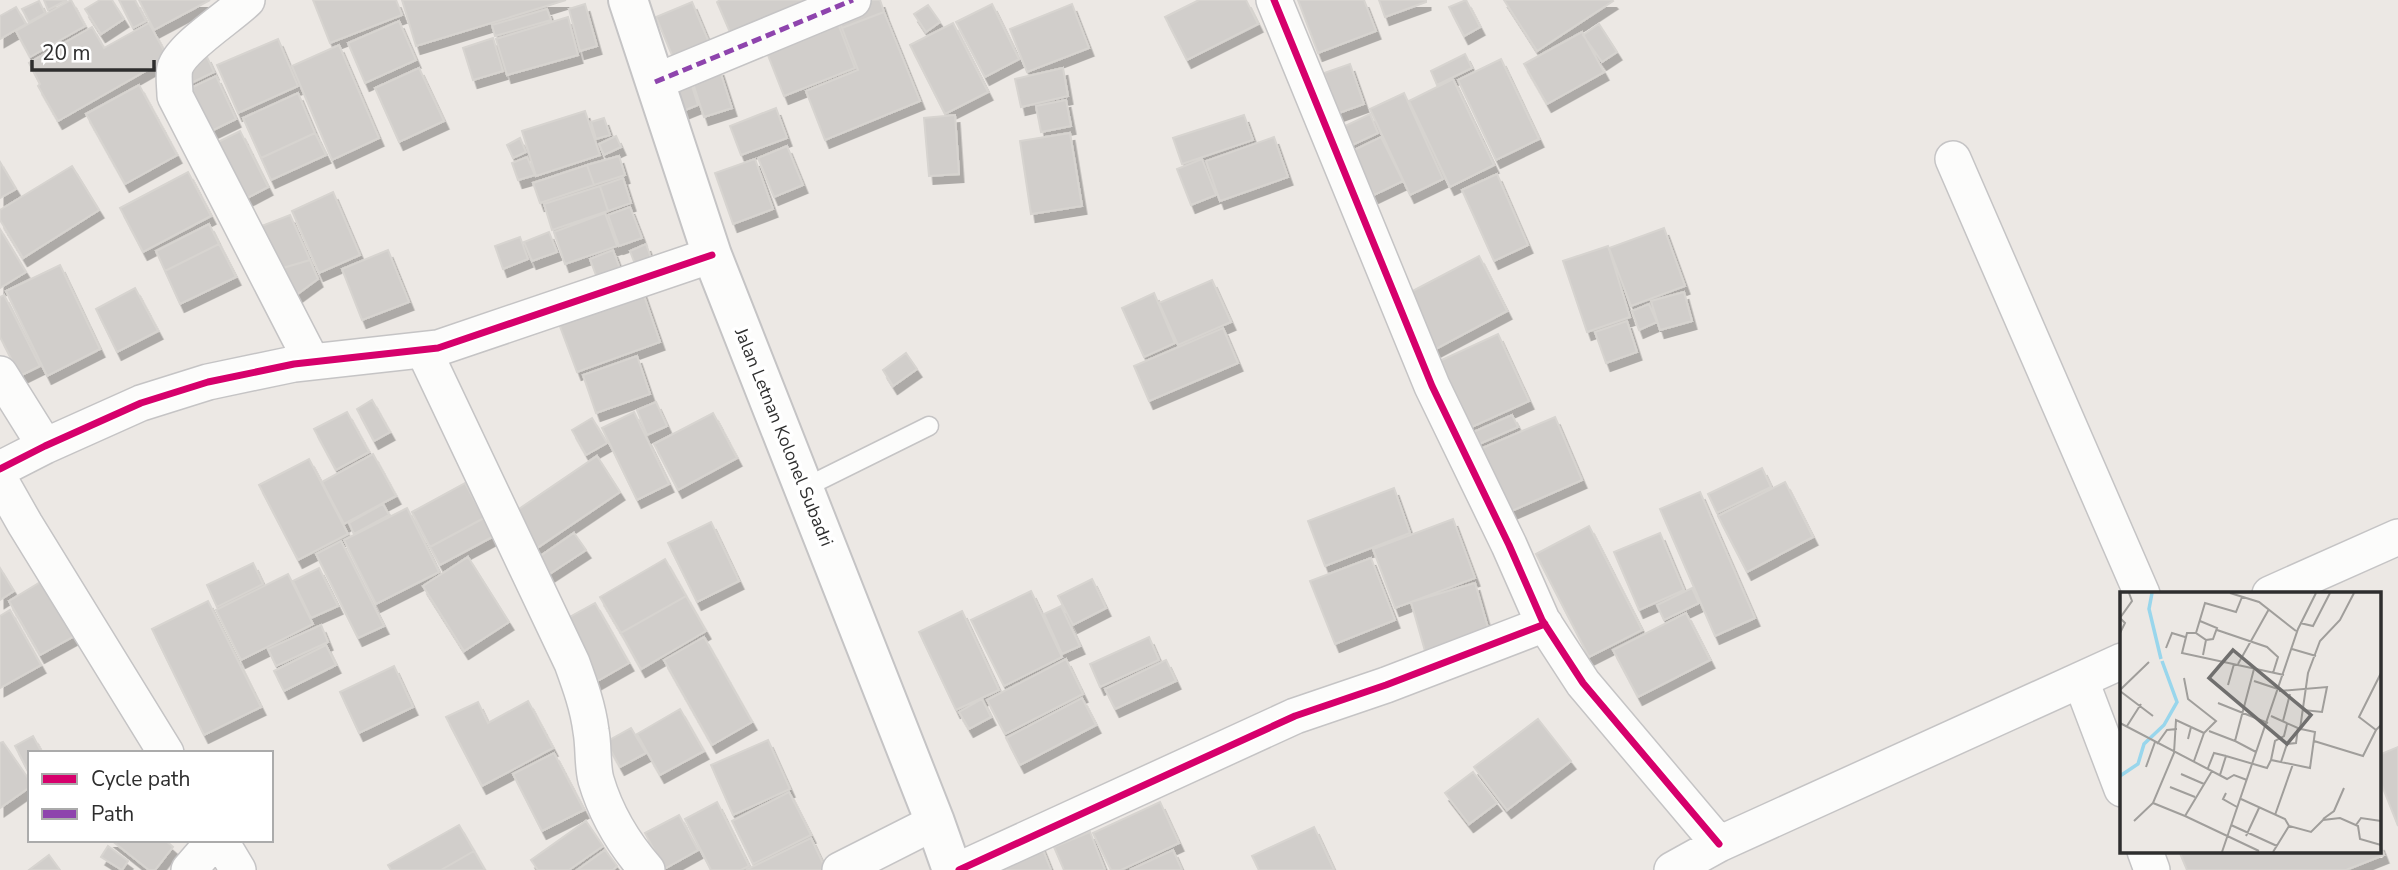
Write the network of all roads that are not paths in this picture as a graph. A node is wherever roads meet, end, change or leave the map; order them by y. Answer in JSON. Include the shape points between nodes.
{"nodes":[{"id":1,"x":247,"y":0,"type":"edge"},
{"id":2,"x":628,"y":0,"type":"edge"},
{"id":3,"x":853,"y":0,"type":"edge"},
{"id":4,"x":1274,"y":0,"type":"edge"},
{"id":5,"x":655,"y":82,"type":"junction"},
{"id":6,"x":1953,"y":159,"type":"dead end"},
{"id":7,"x":712,"y":255,"type":"junction"},
{"id":8,"x":424,"y":351,"type":"junction"},
{"id":9,"x":312,"y":362,"type":"junction"},
{"id":10,"x":0,"y":374,"type":"edge"},
{"id":11,"x":929,"y":426,"type":"dead end"},
{"id":12,"x":45,"y":446,"type":"junction"},
{"id":13,"x":0,"y":468,"type":"edge"},
{"id":14,"x":0,"y":480,"type":"edge"},
{"id":15,"x":804,"y":488,"type":"junction"},
{"id":16,"x":2398,"y":537,"type":"edge"},
{"id":17,"x":2142,"y":592,"type":"edge"},
{"id":18,"x":2272,"y":592,"type":"edge"},
{"id":19,"x":1545,"y":624,"type":"junction"},
{"id":20,"x":2120,"y":662,"type":"edge"},
{"id":21,"x":2081,"y":681,"type":"junction"},
{"id":22,"x":165,"y":751,"type":"edge"},
{"id":23,"x":2120,"y":784,"type":"edge"},
{"id":24,"x":935,"y":821,"type":"junction"},
{"id":25,"x":216,"y":842,"type":"edge"},
{"id":26,"x":219,"y":842,"type":"edge"},
{"id":27,"x":1719,"y":844,"type":"junction"},
{"id":28,"x":2144,"y":852,"type":"edge"},
{"id":29,"x":189,"y":870,"type":"edge"},
{"id":30,"x":238,"y":870,"type":"edge"},
{"id":31,"x":647,"y":870,"type":"edge"},
{"id":32,"x":840,"y":870,"type":"edge"},
{"id":33,"x":952,"y":870,"type":"edge"},
{"id":34,"x":960,"y":870,"type":"edge"},
{"id":35,"x":1671,"y":870,"type":"edge"},
{"id":36,"x":2152,"y":870,"type":"edge"}],
"edges":[{"from":1,"to":9,"type":"street","via":[[193,44],[175,67],[175,96]]},
{"from":2,"to":5,"type":"main road","name":"Jalan Letnan Kolonel Subadri"},
{"from":3,"to":5,"type":"street"},
{"from":4,"to":19,"type":"street","via":[[1432,386]]},
{"from":5,"to":7,"type":"main road","name":"Jalan Letnan Kolonel Subadri"},
{"from":6,"to":17,"type":"street"},
{"from":7,"to":8,"type":"street"},
{"from":7,"to":15,"type":"main road","name":"Jalan Letnan Kolonel Subadri"},
{"from":8,"to":9,"type":"street"},
{"from":8,"to":31,"type":"street","via":[[572,663],[592,731],[595,778],[629,850]]},
{"from":9,"to":12,"type":"street","via":[[208,383],[141,403]]},
{"from":10,"to":12,"type":"street"},
{"from":11,"to":15,"type":"lane"},
{"from":12,"to":13,"type":"street"},
{"from":14,"to":22,"type":"street"},
{"from":15,"to":24,"type":"main road","name":"Jalan Letnan Kolonel Subadri"},
{"from":16,"to":18,"type":"street"},
{"from":19,"to":27,"type":"street","via":[[1583,683]]},
{"from":19,"to":34,"type":"street","via":[[1295,716]]},
{"from":20,"to":21,"type":"street"},
{"from":21,"to":23,"type":"street"},
{"from":21,"to":27,"type":"street"},
{"from":24,"to":32,"type":"street"},
{"from":24,"to":33,"type":"main road","name":"Jalan Letnan Kolonel Subadri"},
{"from":25,"to":29,"type":"street"},
{"from":26,"to":30,"type":"street"},
{"from":27,"to":35,"type":"street"},
{"from":28,"to":36,"type":"street"}]}
